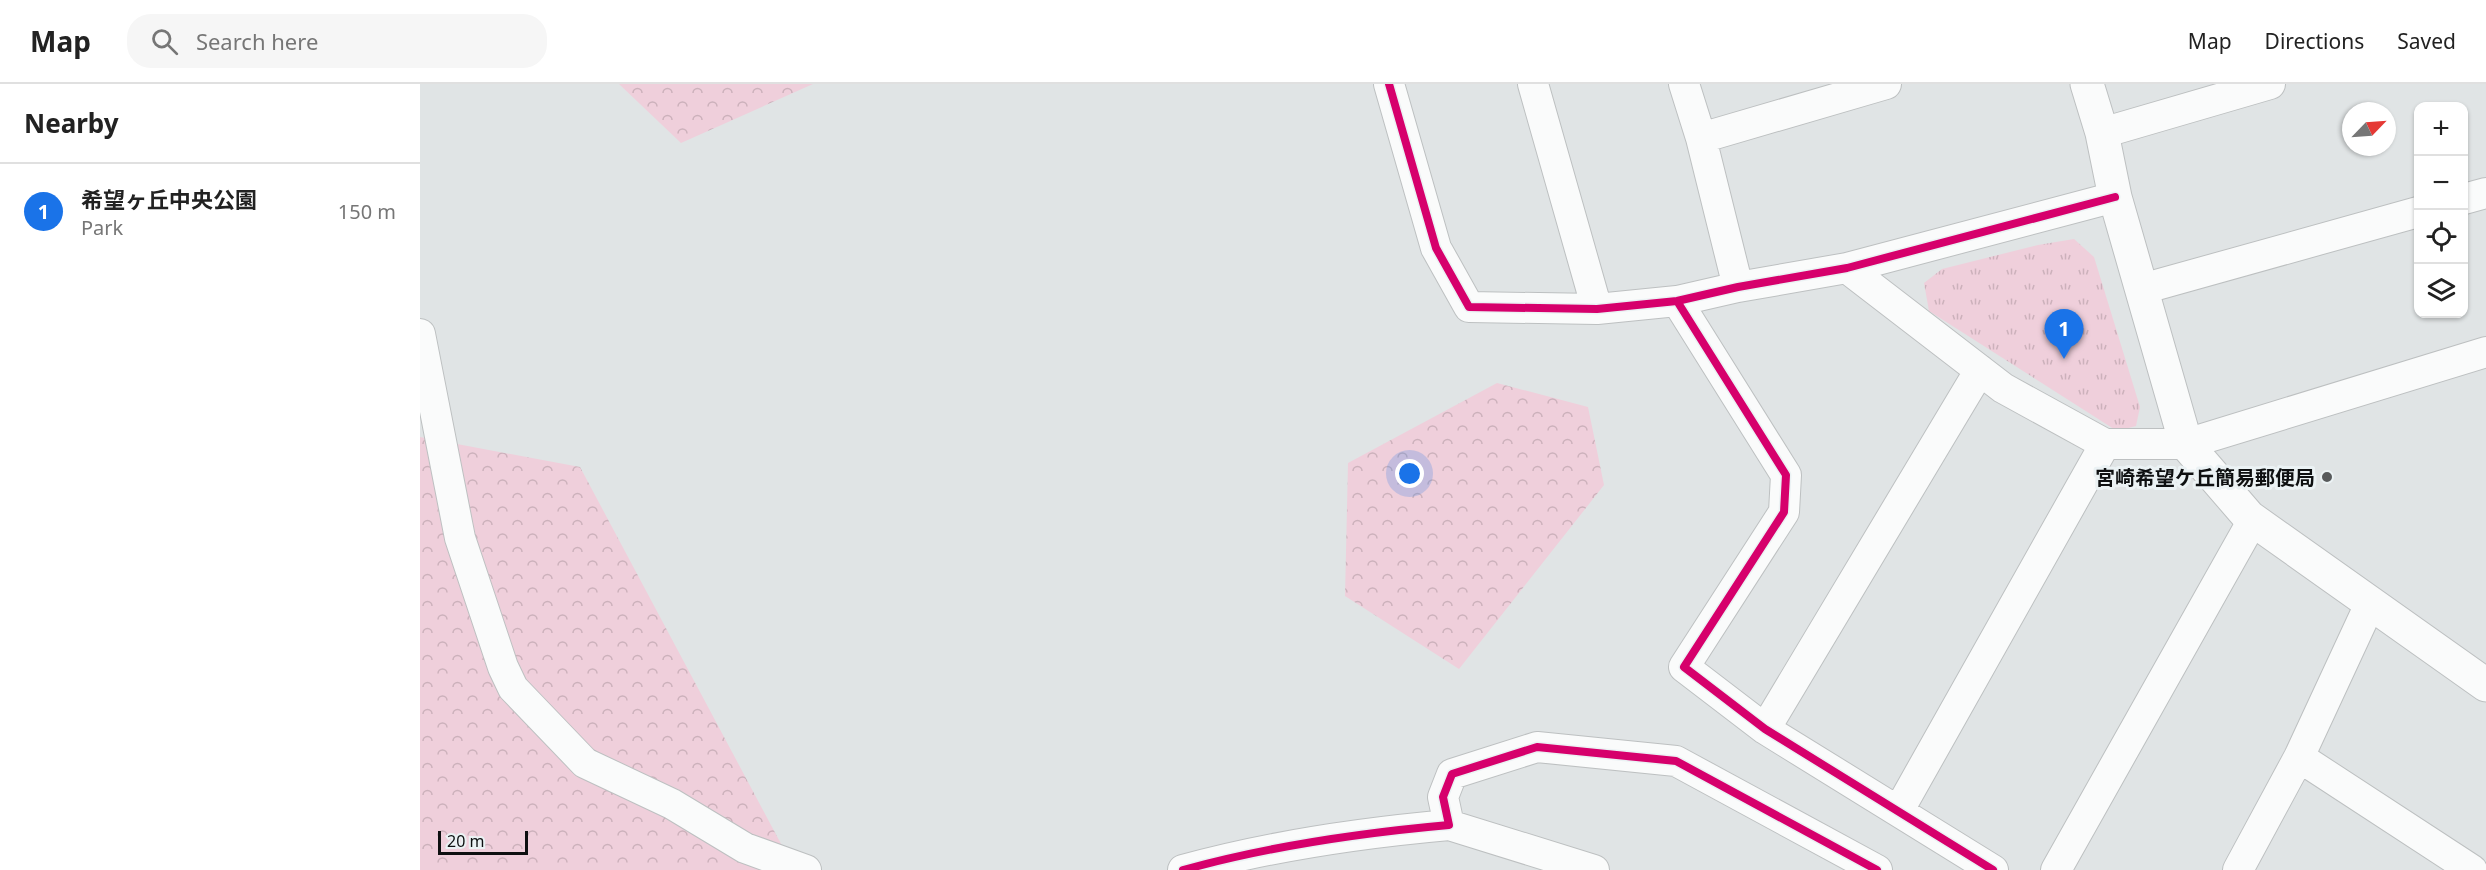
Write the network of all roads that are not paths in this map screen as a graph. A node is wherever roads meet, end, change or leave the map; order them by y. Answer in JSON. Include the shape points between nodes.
{"nodes":[{"id":1,"x":1389,"y":84,"type":"edge"},
{"id":2,"x":1533,"y":84,"type":"edge"},
{"id":3,"x":1684,"y":84,"type":"edge"},
{"id":4,"x":1886,"y":84,"type":"edge"},
{"id":5,"x":2087,"y":84,"type":"edge"},
{"id":6,"x":2270,"y":84,"type":"edge"},
{"id":7,"x":2102,"y":133,"type":"junction"},
{"id":8,"x":1701,"y":138,"type":"junction"},
{"id":9,"x":2486,"y":193,"type":"edge"},
{"id":10,"x":2115,"y":197,"type":"junction"},
{"id":11,"x":2468,"y":198,"type":"edge"},
{"id":12,"x":2414,"y":213,"type":"edge"},
{"id":13,"x":1847,"y":268,"type":"junction"},
{"id":14,"x":1738,"y":286,"type":"junction"},
{"id":15,"x":2142,"y":289,"type":"junction"},
{"id":16,"x":1677,"y":301,"type":"junction"},
{"id":17,"x":1597,"y":309,"type":"junction"},
{"id":18,"x":420,"y":334,"type":"edge"},
{"id":19,"x":2486,"y":352,"type":"edge"},
{"id":20,"x":1980,"y":370,"type":"junction"},
{"id":21,"x":2105,"y":444,"type":"junction"},
{"id":22,"x":2186,"y":444,"type":"junction"},
{"id":23,"x":2253,"y":520,"type":"junction"},
{"id":24,"x":2370,"y":604,"type":"junction"},
{"id":25,"x":2486,"y":685,"type":"edge"},
{"id":26,"x":1765,"y":729,"type":"junction"},
{"id":27,"x":2299,"y":757,"type":"junction"},
{"id":28,"x":1899,"y":810,"type":"junction"},
{"id":29,"x":1449,"y":825,"type":"junction"},
{"id":30,"x":806,"y":870,"type":"edge"},
{"id":31,"x":1183,"y":870,"type":"edge"},
{"id":32,"x":1594,"y":870,"type":"edge"},
{"id":33,"x":1877,"y":870,"type":"edge"},
{"id":34,"x":1993,"y":870,"type":"edge"},
{"id":35,"x":2056,"y":870,"type":"edge"},
{"id":36,"x":2238,"y":870,"type":"edge"},
{"id":37,"x":2472,"y":870,"type":"edge"}],
"edges":[{"from":1,"to":17,"type":"street","via":[[1436,248],[1469,307]]},
{"from":2,"to":17,"type":"street"},
{"from":3,"to":8,"type":"street"},
{"from":4,"to":8,"type":"street"},
{"from":5,"to":7,"type":"street"},
{"from":6,"to":7,"type":"street"},
{"from":7,"to":10,"type":"street"},
{"from":8,"to":14,"type":"street"},
{"from":9,"to":11,"type":"street"},
{"from":10,"to":13,"type":"street"},
{"from":10,"to":15,"type":"street"},
{"from":12,"to":15,"type":"street"},
{"from":13,"to":14,"type":"street"},
{"from":13,"to":20,"type":"street"},
{"from":14,"to":16,"type":"street"},
{"from":15,"to":22,"type":"street"},
{"from":16,"to":17,"type":"street"},
{"from":16,"to":26,"type":"street","via":[[1786,475],[1784,512],[1684,667]]},
{"from":18,"to":30,"type":"street","via":[[460,538],[513,688],[585,763],[672,804],[745,848]]},
{"from":19,"to":22,"type":"street"},
{"from":20,"to":21,"type":"street","via":[[2003,388]]},
{"from":20,"to":26,"type":"street"},
{"from":21,"to":22,"type":"street"},
{"from":21,"to":28,"type":"street"},
{"from":22,"to":23,"type":"street"},
{"from":23,"to":24,"type":"street"},
{"from":23,"to":35,"type":"street"},
{"from":24,"to":25,"type":"street"},
{"from":24,"to":27,"type":"street"},
{"from":26,"to":28,"type":"street"},
{"from":27,"to":36,"type":"street"},
{"from":27,"to":37,"type":"street"},
{"from":28,"to":34,"type":"street"},
{"from":29,"to":31,"type":"street","via":[[1359,833],[1232,856]]},
{"from":29,"to":32,"type":"street"},
{"from":29,"to":33,"type":"street","via":[[1443,797],[1452,774],[1537,747],[1676,760]]}]}
